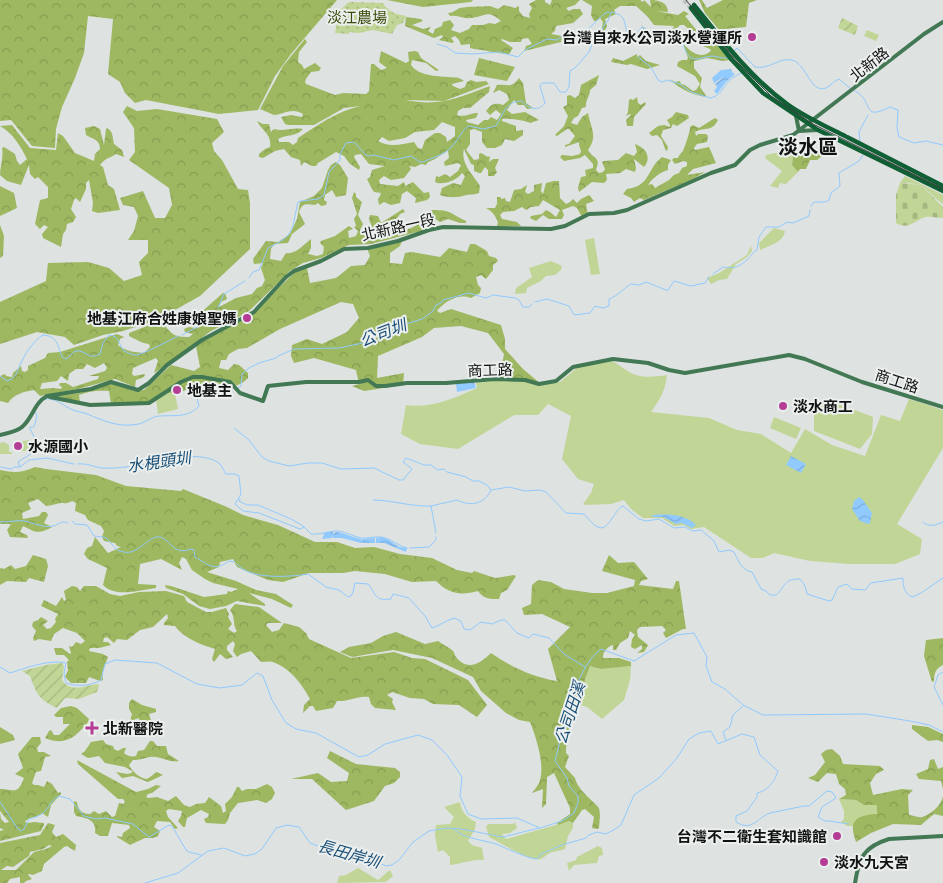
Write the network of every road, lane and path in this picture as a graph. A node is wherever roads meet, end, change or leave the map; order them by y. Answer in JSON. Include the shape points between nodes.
{"nodes":[{"id":1,"x":692,"y":7,"type":"tunnel mouth"},
{"id":2,"x":943,"y":22,"type":"edge"},
{"id":3,"x":742,"y":68,"type":"junction"},
{"id":4,"x":822,"y":115,"type":"junction"},
{"id":5,"x":796,"y":116,"type":"junction"},
{"id":6,"x":808,"y":117,"type":"junction"},
{"id":7,"x":814,"y":121,"type":"junction"},
{"id":8,"x":809,"y":124,"type":"junction"},
{"id":9,"x":825,"y":126,"type":"junction"},
{"id":10,"x":818,"y":130,"type":"junction"},
{"id":11,"x":799,"y":132,"type":"junction"},
{"id":12,"x":943,"y":186,"type":"edge"},
{"id":13,"x":943,"y":191,"type":"edge"},
{"id":14,"x":47,"y":396,"type":"junction"},
{"id":15,"x":943,"y":407,"type":"edge"},
{"id":16,"x":0,"y":435,"type":"edge"},
{"id":17,"x":943,"y":836,"type":"edge"},
{"id":18,"x":855,"y":883,"type":"edge"}],
"edges":[{"from":1,"to":3,"type":"main road"},
{"from":2,"to":4,"type":"main road","name":"北新路"},
{"from":3,"to":5,"type":"main road","via":[[763,93]]},
{"from":3,"to":6,"type":"main road"},
{"from":4,"to":6,"type":"main road"},
{"from":4,"to":7,"type":"main road","name":"北新路"},
{"from":4,"to":9,"type":"main road"},
{"from":5,"to":8,"type":"main road"},
{"from":5,"to":11,"type":"main road"},
{"from":6,"to":7,"type":"main road"},
{"from":7,"to":8,"type":"main road","name":"北新路"},
{"from":7,"to":9,"type":"main road"},
{"from":8,"to":10,"type":"main road"},
{"from":8,"to":11,"type":"main road","name":"北新路一段"},
{"from":9,"to":12,"type":"main road"},
{"from":10,"to":11,"type":"main road"},
{"from":10,"to":13,"type":"main road"},
{"from":11,"to":14,"type":"main road","name":"北新路一段","via":[[760,145],[735,165],[620,212],[589,214],[551,229],[443,227],[398,242],[340,251],[294,271],[254,312],[202,340],[142,388],[134,390],[110,382],[91,389]]},
{"from":14,"to":15,"type":"main road","name":"商工路","via":[[90,405],[149,403],[181,382],[202,377],[230,382],[240,393],[263,401],[270,385],[368,380],[376,386],[385,386],[495,379],[539,384],[556,382],[573,367],[613,359],[648,363],[685,373],[789,355]]},
{"from":14,"to":16,"type":"main road","via":[[40,399],[23,426]]},
{"from":17,"to":18,"type":"main road","via":[[880,842],[866,850]]}]}
